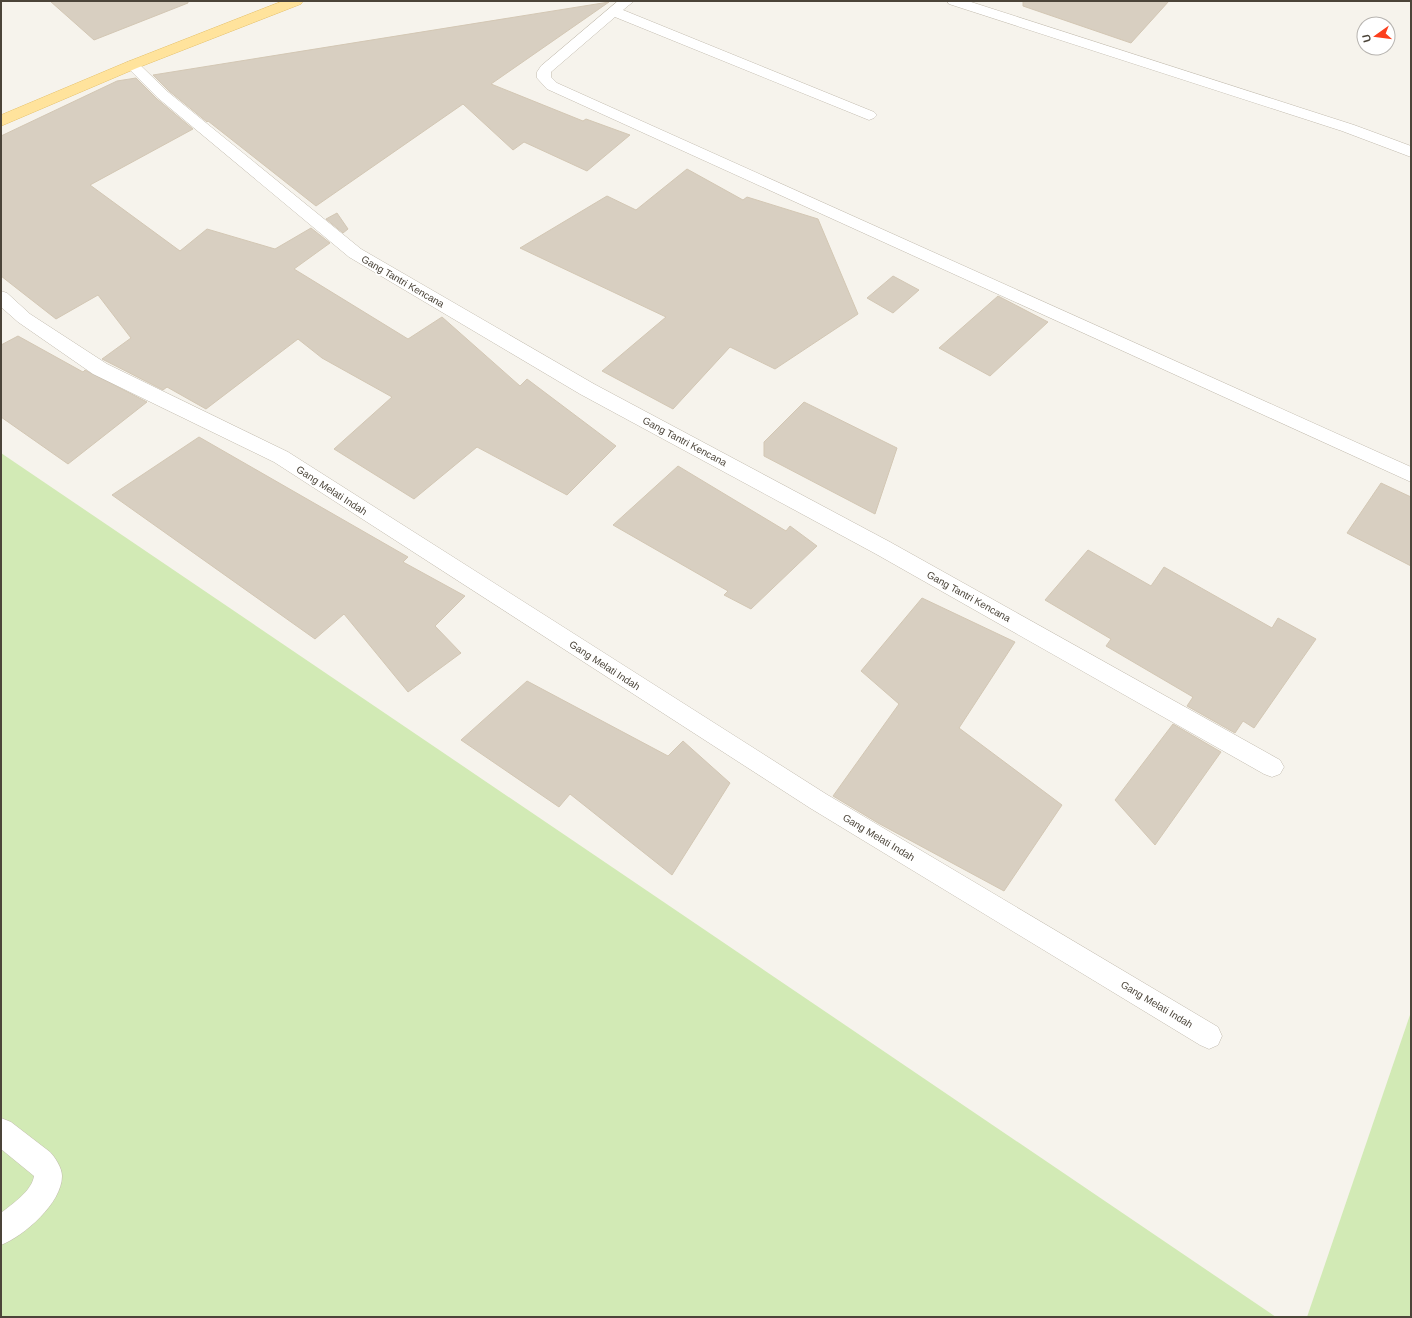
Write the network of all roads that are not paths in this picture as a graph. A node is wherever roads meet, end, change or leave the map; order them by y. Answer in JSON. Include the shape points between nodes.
{"nodes":[{"id":1,"x":296,"y":1,"type":"edge"},
{"id":2,"x":627,"y":1,"type":"edge"},
{"id":3,"x":954,"y":1,"type":"edge"},
{"id":4,"x":613,"y":11,"type":"junction"},
{"id":5,"x":132,"y":66,"type":"junction"},
{"id":6,"x":869,"y":115,"type":"dead end"},
{"id":7,"x":1,"y":121,"type":"edge"},
{"id":8,"x":1411,"y":152,"type":"edge"},
{"id":9,"x":1,"y":297,"type":"edge"},
{"id":10,"x":1411,"y":475,"type":"edge"},
{"id":11,"x":1272,"y":767,"type":"dead end"},
{"id":12,"x":1209,"y":1036,"type":"dead end"},
{"id":13,"x":1,"y":1132,"type":"edge"},
{"id":14,"x":1,"y":1231,"type":"edge"}],
"edges":[{"from":1,"to":5,"type":"main road"},
{"from":2,"to":4,"type":"street"},
{"from":3,"to":8,"type":"street","via":[[1348,128]]},
{"from":4,"to":6,"type":"street"},
{"from":4,"to":10,"type":"street","via":[[546,69],[543,75],[547,82]]},
{"from":5,"to":7,"type":"main road"},
{"from":5,"to":11,"type":"street","name":"Gang Tantri Kencana","via":[[163,95],[355,253],[587,389],[883,548]]},
{"from":9,"to":12,"type":"street","name":"Gang Melati Indah","via":[[24,318],[100,369],[281,457],[818,801]]},
{"from":13,"to":14,"type":"street","via":[[45,1167],[48,1181],[40,1197]]}]}
